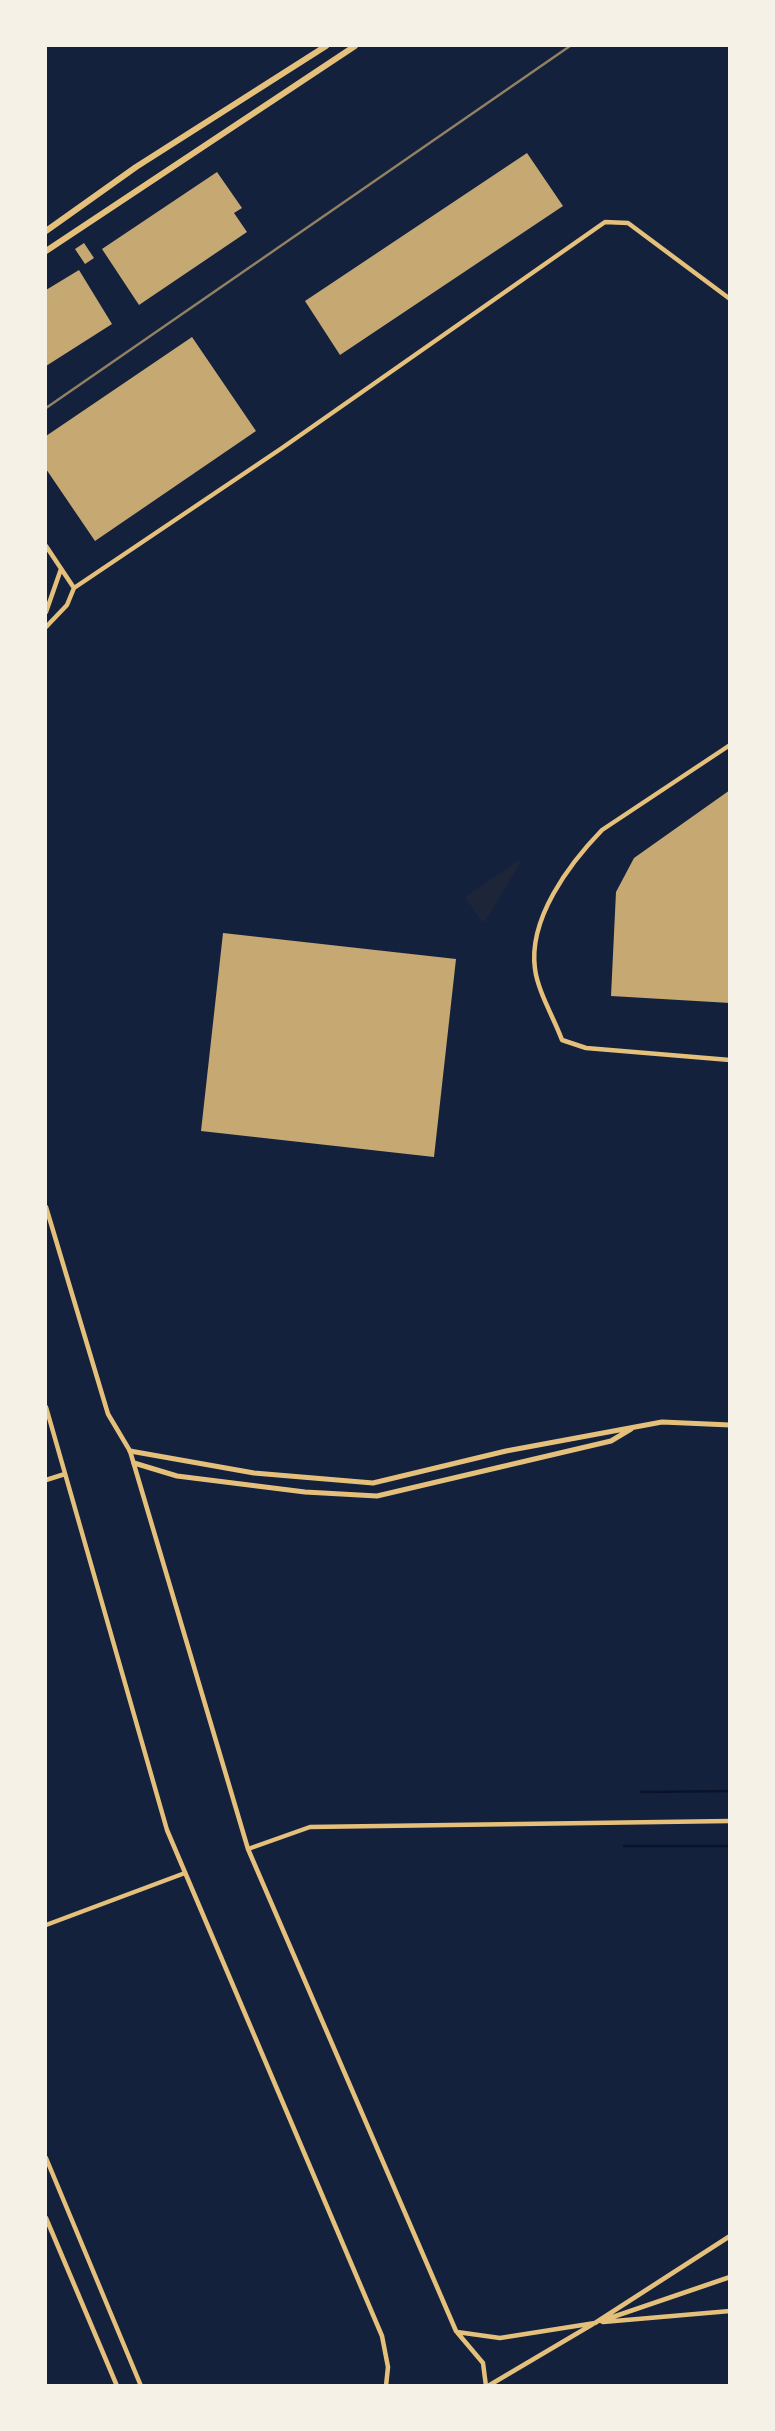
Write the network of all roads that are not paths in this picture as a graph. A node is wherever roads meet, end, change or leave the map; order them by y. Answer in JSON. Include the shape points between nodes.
{"nodes":[{"id":1,"x":327,"y":46,"type":"edge"},
{"id":2,"x":355,"y":46,"type":"edge"},
{"id":3,"x":46,"y":231,"type":"edge"},
{"id":4,"x":46,"y":251,"type":"edge"},
{"id":5,"x":730,"y":299,"type":"edge"},
{"id":6,"x":46,"y":546,"type":"edge"},
{"id":7,"x":61,"y":569,"type":"junction"},
{"id":8,"x":74,"y":588,"type":"junction"},
{"id":9,"x":46,"y":612,"type":"edge"},
{"id":10,"x":46,"y":627,"type":"edge"},
{"id":11,"x":730,"y":745,"type":"edge"},
{"id":12,"x":730,"y":1060,"type":"edge"},
{"id":13,"x":46,"y":1207,"type":"edge"},
{"id":14,"x":46,"y":1407,"type":"edge"},
{"id":15,"x":730,"y":1425,"type":"edge"},
{"id":16,"x":634,"y":1427,"type":"junction"},
{"id":17,"x":130,"y":1451,"type":"junction"},
{"id":18,"x":134,"y":1463,"type":"junction"},
{"id":19,"x":65,"y":1474,"type":"junction"},
{"id":20,"x":46,"y":1480,"type":"edge"},
{"id":21,"x":730,"y":1821,"type":"edge"},
{"id":22,"x":248,"y":1849,"type":"junction"},
{"id":23,"x":185,"y":1873,"type":"junction"},
{"id":24,"x":46,"y":1925,"type":"edge"},
{"id":25,"x":46,"y":2158,"type":"edge"},
{"id":26,"x":46,"y":2218,"type":"edge"},
{"id":27,"x":730,"y":2236,"type":"edge"},
{"id":28,"x":730,"y":2277,"type":"edge"},
{"id":29,"x":730,"y":2311,"type":"edge"},
{"id":30,"x":595,"y":2323,"type":"junction"},
{"id":31,"x":456,"y":2331,"type":"junction"},
{"id":32,"x":117,"y":2385,"type":"edge"},
{"id":33,"x":141,"y":2385,"type":"edge"},
{"id":34,"x":386,"y":2385,"type":"edge"},
{"id":35,"x":487,"y":2385,"type":"edge"}],
"edges":[{"from":1,"to":3,"type":"main road","via":[[136,167]]},
{"from":2,"to":4,"type":"main road"},
{"from":5,"to":8,"type":"street","via":[[628,223],[605,222]]},
{"from":6,"to":7,"type":"street"},
{"from":7,"to":8,"type":"street"},
{"from":7,"to":9,"type":"street"},
{"from":8,"to":10,"type":"street","via":[[67,605]]},
{"from":11,"to":12,"type":"street","via":[[602,830],[586,847],[558,887],[541,925],[535,953],[535,971],[562,1040],[586,1048]]},
{"from":13,"to":17,"type":"street","via":[[108,1414]]},
{"from":14,"to":19,"type":"street"},
{"from":15,"to":16,"type":"street","via":[[662,1422]]},
{"from":16,"to":17,"type":"street","via":[[373,1483],[254,1473]]},
{"from":16,"to":18,"type":"street","via":[[611,1441],[377,1496],[177,1476]]},
{"from":17,"to":18,"type":"street"},
{"from":18,"to":22,"type":"street"},
{"from":19,"to":20,"type":"street"},
{"from":19,"to":23,"type":"street","via":[[167,1830]]},
{"from":21,"to":22,"type":"street","via":[[310,1827]]},
{"from":22,"to":31,"type":"street"},
{"from":23,"to":24,"type":"street"},
{"from":23,"to":34,"type":"street","via":[[382,2336]]},
{"from":25,"to":33,"type":"street"},
{"from":26,"to":32,"type":"street"},
{"from":27,"to":30,"type":"street"},
{"from":28,"to":30,"type":"street"},
{"from":29,"to":30,"type":"street"},
{"from":30,"to":31,"type":"street","via":[[500,2338]]},
{"from":30,"to":35,"type":"street"},
{"from":31,"to":35,"type":"street","via":[[483,2363]]}]}
